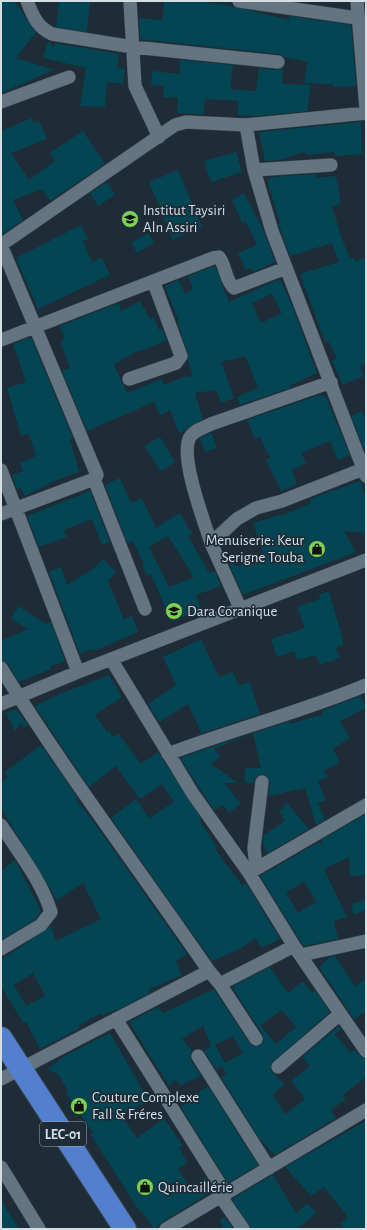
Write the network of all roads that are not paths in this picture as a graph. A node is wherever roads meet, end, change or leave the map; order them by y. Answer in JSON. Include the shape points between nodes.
{"nodes":[{"id":1,"x":27,"y":1,"type":"edge"},
{"id":2,"x":130,"y":1,"type":"edge"},
{"id":3,"x":239,"y":1,"type":"edge"},
{"id":4,"x":357,"y":1,"type":"edge"},
{"id":5,"x":358,"y":18,"type":"junction"},
{"id":6,"x":132,"y":47,"type":"junction"},
{"id":7,"x":364,"y":52,"type":"edge"},
{"id":8,"x":278,"y":62,"type":"dead end"},
{"id":9,"x":69,"y":77,"type":"dead end"},
{"id":10,"x":1,"y":102,"type":"edge"},
{"id":11,"x":366,"y":109,"type":"edge"},
{"id":12,"x":366,"y":113,"type":"edge"},
{"id":13,"x":246,"y":125,"type":"junction"},
{"id":14,"x":159,"y":137,"type":"junction"},
{"id":15,"x":331,"y":165,"type":"dead end"},
{"id":16,"x":254,"y":170,"type":"junction"},
{"id":17,"x":1,"y":245,"type":"edge"},
{"id":18,"x":286,"y":268,"type":"junction"},
{"id":19,"x":154,"y":283,"type":"junction"},
{"id":20,"x":36,"y":328,"type":"junction"},
{"id":21,"x":1,"y":340,"type":"edge"},
{"id":22,"x":129,"y":379,"type":"dead end"},
{"id":23,"x":331,"y":382,"type":"junction"},
{"id":24,"x":1,"y":470,"type":"edge"},
{"id":25,"x":365,"y":473,"type":"edge"},
{"id":26,"x":94,"y":479,"type":"junction"},
{"id":27,"x":16,"y":508,"type":"junction"},
{"id":28,"x":1,"y":514,"type":"edge"},
{"id":29,"x":210,"y":543,"type":"junction"},
{"id":30,"x":366,"y":560,"type":"edge"},
{"id":31,"x":145,"y":609,"type":"dead end"},
{"id":32,"x":241,"y":610,"type":"junction"},
{"id":33,"x":111,"y":659,"type":"junction"},
{"id":34,"x":1,"y":668,"type":"edge"},
{"id":35,"x":78,"y":672,"type":"junction"},
{"id":36,"x":366,"y":685,"type":"edge"},
{"id":37,"x":19,"y":696,"type":"junction"},
{"id":38,"x":1,"y":704,"type":"edge"},
{"id":39,"x":168,"y":754,"type":"junction"},
{"id":40,"x":262,"y":782,"type":"dead end"},
{"id":41,"x":366,"y":805,"type":"edge"},
{"id":42,"x":1,"y":825,"type":"edge"},
{"id":43,"x":252,"y":871,"type":"junction"},
{"id":44,"x":366,"y":941,"type":"edge"},
{"id":45,"x":1,"y":949,"type":"edge"},
{"id":46,"x":298,"y":950,"type":"junction"},
{"id":47,"x":209,"y":971,"type":"junction"},
{"id":48,"x":220,"y":984,"type":"junction"},
{"id":49,"x":340,"y":1014,"type":"junction"},
{"id":50,"x":116,"y":1019,"type":"junction"},
{"id":51,"x":1,"y":1038,"type":"edge"},
{"id":52,"x":256,"y":1039,"type":"dead end"},
{"id":53,"x":366,"y":1051,"type":"edge"},
{"id":54,"x":198,"y":1056,"type":"dead end"},
{"id":55,"x":278,"y":1067,"type":"dead end"},
{"id":56,"x":20,"y":1068,"type":"junction"},
{"id":57,"x":1,"y":1079,"type":"edge"},
{"id":58,"x":366,"y":1110,"type":"edge"},
{"id":59,"x":1,"y":1167,"type":"edge"},
{"id":60,"x":269,"y":1168,"type":"junction"},
{"id":61,"x":223,"y":1195,"type":"junction"},
{"id":62,"x":40,"y":1229,"type":"edge"},
{"id":63,"x":125,"y":1229,"type":"edge"},
{"id":64,"x":166,"y":1229,"type":"edge"},
{"id":65,"x":243,"y":1229,"type":"edge"}],
"edges":[{"from":1,"to":6,"type":"street","via":[[38,24],[52,34]]},
{"from":2,"to":6,"type":"street"},
{"from":3,"to":5,"type":"street"},
{"from":4,"to":5,"type":"street"},
{"from":5,"to":7,"type":"street"},
{"from":6,"to":8,"type":"street"},
{"from":6,"to":14,"type":"street","via":[[135,86]]},
{"from":7,"to":11,"type":"street"},
{"from":9,"to":10,"type":"street"},
{"from":12,"to":13,"type":"street"},
{"from":13,"to":14,"type":"street","via":[[186,122],[175,125]]},
{"from":13,"to":16,"type":"street"},
{"from":14,"to":17,"type":"street"},
{"from":15,"to":16,"type":"street"},
{"from":16,"to":18,"type":"street"},
{"from":17,"to":20,"type":"street"},
{"from":18,"to":19,"type":"street","via":[[234,288],[218,257]]},
{"from":18,"to":23,"type":"street"},
{"from":19,"to":20,"type":"street"},
{"from":19,"to":22,"type":"street","via":[[181,356],[176,363]]},
{"from":20,"to":21,"type":"street"},
{"from":20,"to":26,"type":"street","via":[[96,470],[97,475]]},
{"from":23,"to":25,"type":"street"},
{"from":23,"to":29,"type":"street","via":[[211,424],[193,433],[187,445],[188,465]]},
{"from":24,"to":27,"type":"street"},
{"from":25,"to":29,"type":"street","via":[[256,508],[237,519]]},
{"from":26,"to":27,"type":"street"},
{"from":26,"to":31,"type":"street"},
{"from":27,"to":28,"type":"street"},
{"from":27,"to":35,"type":"street"},
{"from":29,"to":32,"type":"street"},
{"from":30,"to":32,"type":"street"},
{"from":32,"to":33,"type":"street"},
{"from":33,"to":35,"type":"street"},
{"from":33,"to":39,"type":"street"},
{"from":34,"to":37,"type":"street"},
{"from":35,"to":37,"type":"street"},
{"from":36,"to":39,"type":"street","via":[[314,706],[218,735]]},
{"from":37,"to":38,"type":"street"},
{"from":37,"to":47,"type":"street"},
{"from":39,"to":43,"type":"street","via":[[193,794]]},
{"from":40,"to":43,"type":"street"},
{"from":41,"to":43,"type":"street"},
{"from":42,"to":45,"type":"street","via":[[38,882],[50,912],[41,925]]},
{"from":43,"to":46,"type":"street"},
{"from":44,"to":46,"type":"street"},
{"from":46,"to":48,"type":"street"},
{"from":46,"to":49,"type":"street"},
{"from":47,"to":48,"type":"street"},
{"from":47,"to":50,"type":"street"},
{"from":48,"to":52,"type":"street"},
{"from":49,"to":53,"type":"street"},
{"from":49,"to":55,"type":"street"},
{"from":50,"to":56,"type":"street"},
{"from":50,"to":61,"type":"street"},
{"from":51,"to":56,"type":"highway","number":"LEC-01"},
{"from":54,"to":60,"type":"street"},
{"from":56,"to":57,"type":"street"},
{"from":56,"to":63,"type":"highway","number":"LEC-01"},
{"from":58,"to":60,"type":"street"},
{"from":59,"to":62,"type":"street"},
{"from":60,"to":61,"type":"street"},
{"from":61,"to":64,"type":"street"},
{"from":61,"to":65,"type":"street"}]}
